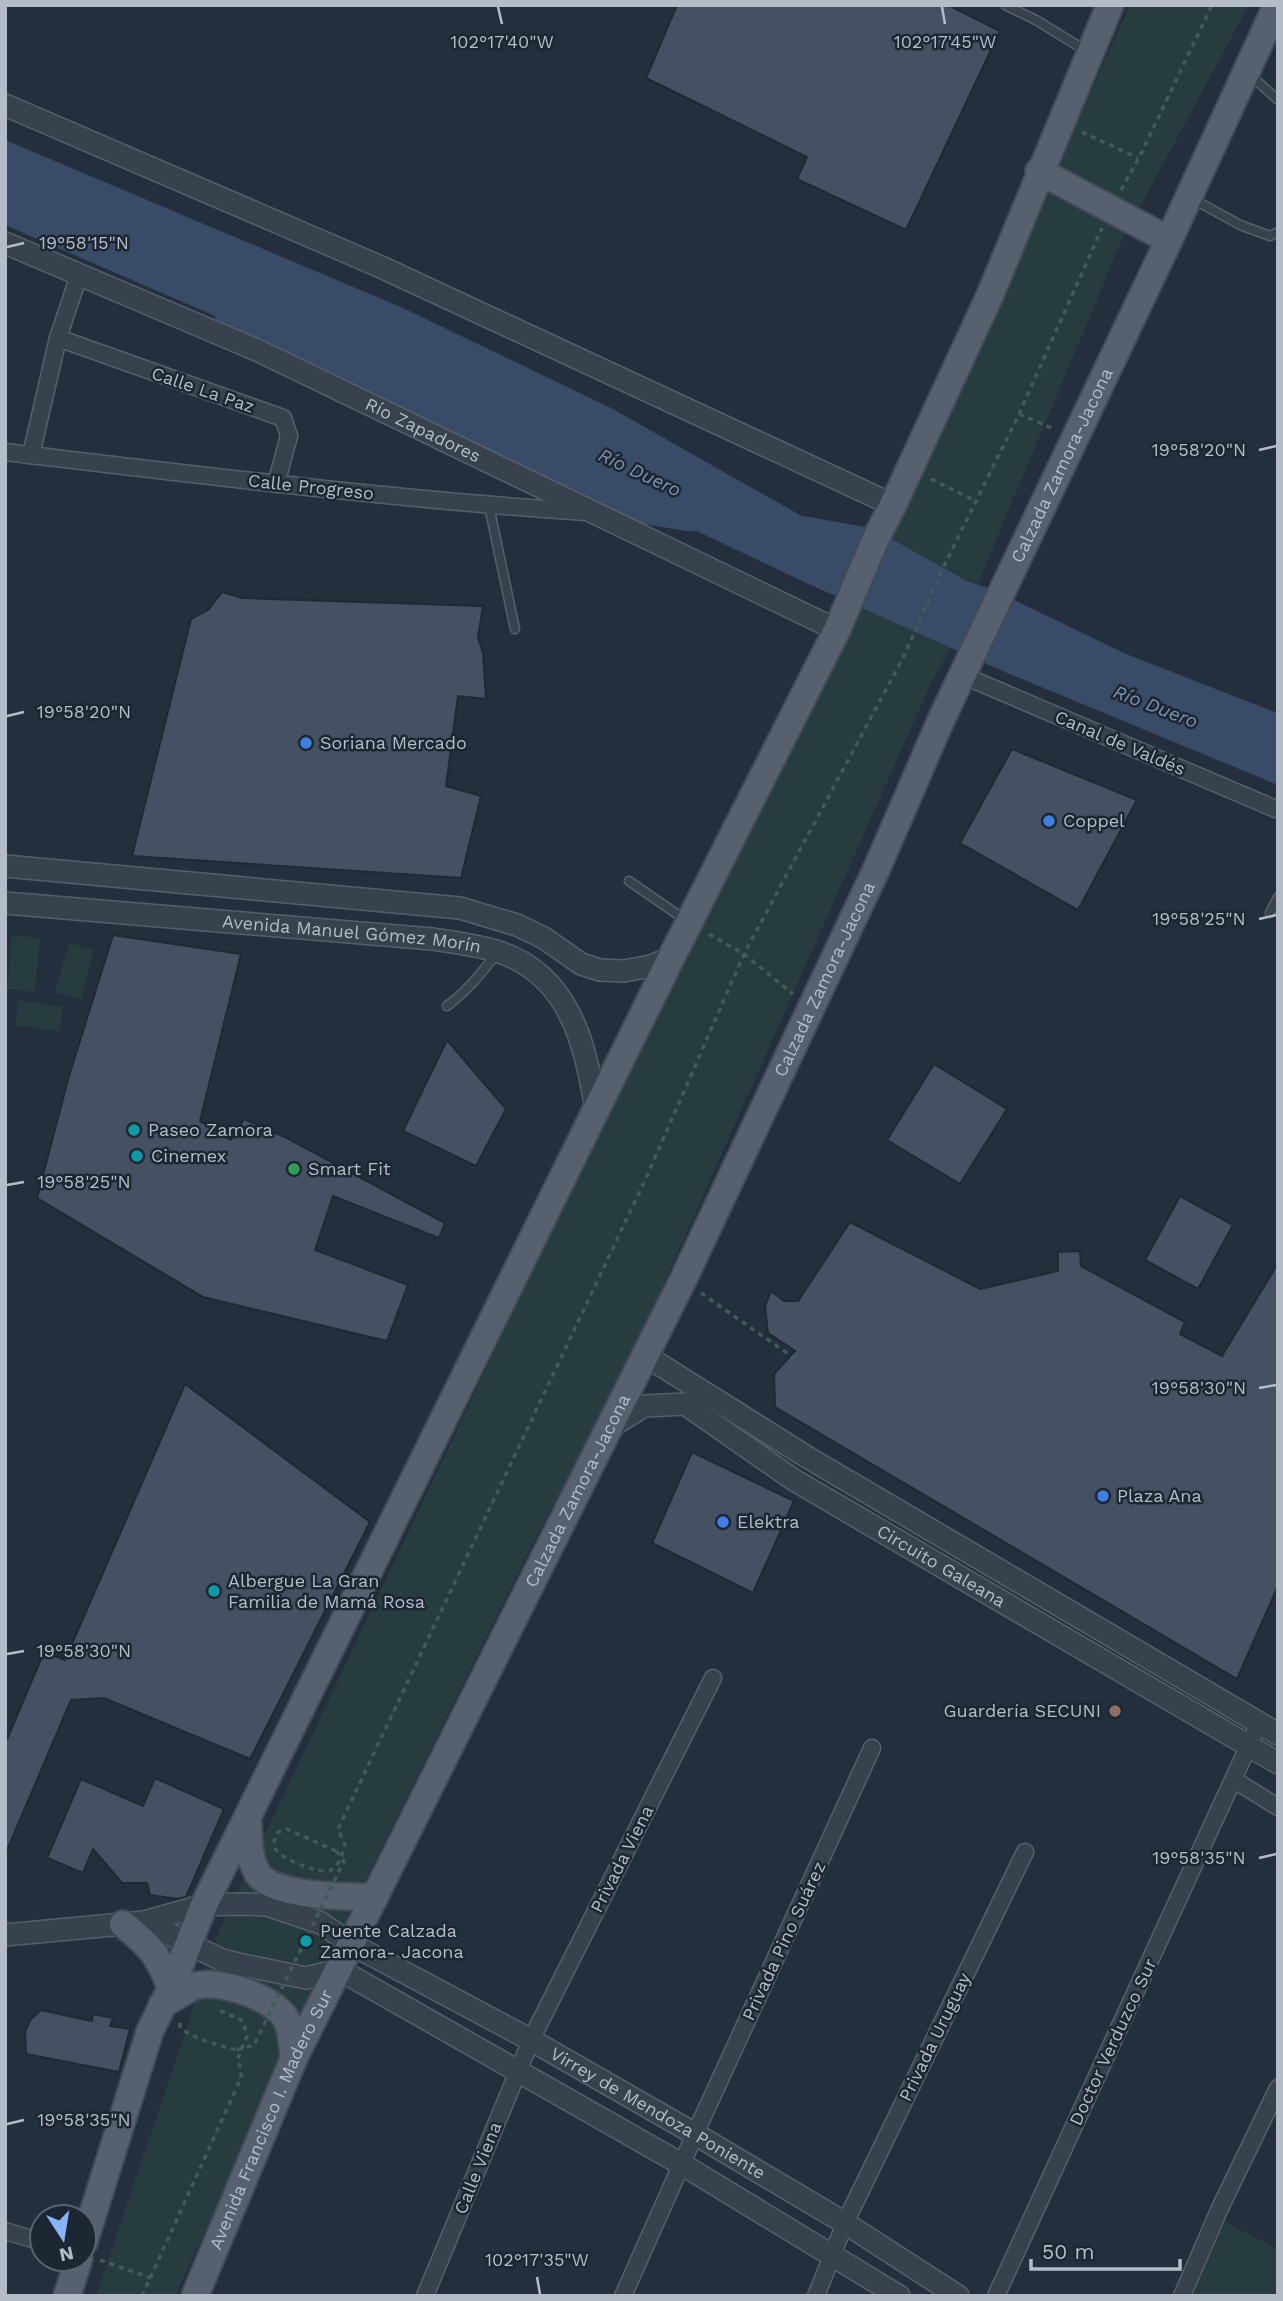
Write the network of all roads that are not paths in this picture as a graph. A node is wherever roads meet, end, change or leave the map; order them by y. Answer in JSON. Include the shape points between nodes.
{"nodes":[{"id":1,"x":1005,"y":5,"type":"edge"},
{"id":2,"x":1110,"y":5,"type":"edge"},
{"id":3,"x":1277,"y":5,"type":"edge"},
{"id":4,"x":1090,"y":54,"type":"junction"},
{"id":5,"x":1246,"y":72,"type":"junction"},
{"id":6,"x":1278,"y":100,"type":"edge"},
{"id":7,"x":5,"y":105,"type":"edge"},
{"id":8,"x":1040,"y":171,"type":"junction"},
{"id":9,"x":1189,"y":196,"type":"junction"},
{"id":10,"x":1278,"y":232,"type":"edge"},
{"id":11,"x":1169,"y":240,"type":"junction"},
{"id":12,"x":5,"y":243,"type":"edge"},
{"id":13,"x":79,"y":275,"type":"junction"},
{"id":14,"x":58,"y":338,"type":"junction"},
{"id":15,"x":5,"y":452,"type":"edge"},
{"id":16,"x":31,"y":455,"type":"junction"},
{"id":17,"x":276,"y":484,"type":"junction"},
{"id":18,"x":893,"y":505,"type":"junction"},
{"id":19,"x":489,"y":506,"type":"junction"},
{"id":20,"x":592,"y":512,"type":"junction"},
{"id":21,"x":840,"y":621,"type":"junction"},
{"id":22,"x":515,"y":629,"type":"dead end"},
{"id":23,"x":965,"y":670,"type":"junction"},
{"id":24,"x":1278,"y":810,"type":"edge"},
{"id":25,"x":5,"y":866,"type":"edge"},
{"id":26,"x":629,"y":881,"type":"dead end"},
{"id":27,"x":1278,"y":897,"type":"edge"},
{"id":28,"x":5,"y":903,"type":"edge"},
{"id":29,"x":1270,"y":913,"type":"dead end"},
{"id":30,"x":689,"y":923,"type":"junction"},
{"id":31,"x":497,"y":951,"type":"junction"},
{"id":32,"x":671,"y":958,"type":"junction"},
{"id":33,"x":447,"y":1006,"type":"dead end"},
{"id":34,"x":596,"y":1111,"type":"junction"},
{"id":35,"x":646,"y":1356,"type":"junction"},
{"id":36,"x":607,"y":1429,"type":"junction"},
{"id":37,"x":807,"y":1457,"type":"junction"},
{"id":38,"x":794,"y":1480,"type":"junction"},
{"id":39,"x":713,"y":1678,"type":"dead end"},
{"id":40,"x":1259,"y":1723,"type":"junction"},
{"id":41,"x":1278,"y":1734,"type":"edge"},
{"id":42,"x":1250,"y":1745,"type":"junction"},
{"id":43,"x":872,"y":1748,"type":"dead end"},
{"id":44,"x":1278,"y":1763,"type":"edge"},
{"id":45,"x":1232,"y":1784,"type":"junction"},
{"id":46,"x":1278,"y":1807,"type":"edge"},
{"id":47,"x":248,"y":1818,"type":"junction"},
{"id":48,"x":1025,"y":1852,"type":"dead end"},
{"id":49,"x":375,"y":1897,"type":"junction"},
{"id":50,"x":204,"y":1906,"type":"junction"},
{"id":51,"x":134,"y":1923,"type":"junction"},
{"id":52,"x":5,"y":1936,"type":"edge"},
{"id":53,"x":190,"y":1943,"type":"junction"},
{"id":54,"x":351,"y":1944,"type":"junction"},
{"id":55,"x":340,"y":1970,"type":"junction"},
{"id":56,"x":171,"y":2002,"type":"junction"},
{"id":57,"x":531,"y":2040,"type":"junction"},
{"id":58,"x":294,"y":2058,"type":"junction"},
{"id":59,"x":518,"y":2070,"type":"junction"},
{"id":60,"x":1278,"y":2088,"type":"edge"},
{"id":61,"x":695,"y":2134,"type":"junction"},
{"id":62,"x":683,"y":2165,"type":"junction"},
{"id":63,"x":98,"y":2211,"type":"edge"},
{"id":64,"x":845,"y":2223,"type":"junction"},
{"id":65,"x":5,"y":2231,"type":"edge"},
{"id":66,"x":28,"y":2238,"type":"edge"},
{"id":67,"x":833,"y":2255,"type":"junction"},
{"id":68,"x":77,"y":2273,"type":"edge"},
{"id":69,"x":67,"y":2296,"type":"edge"},
{"id":70,"x":195,"y":2296,"type":"edge"},
{"id":71,"x":425,"y":2296,"type":"edge"},
{"id":72,"x":624,"y":2296,"type":"edge"},
{"id":73,"x":816,"y":2296,"type":"edge"},
{"id":74,"x":899,"y":2296,"type":"edge"},
{"id":75,"x":958,"y":2296,"type":"edge"},
{"id":76,"x":996,"y":2296,"type":"edge"},
{"id":77,"x":1182,"y":2296,"type":"edge"}],
"edges":[{"from":1,"to":4,"type":"lane"},
{"from":2,"to":4,"type":"main road"},
{"from":3,"to":5,"type":"main road","name":"Calzada Zamora-Jacona"},
{"from":4,"to":8,"type":"main road"},
{"from":5,"to":6,"type":"lane"},
{"from":5,"to":9,"type":"main road","name":"Calzada Zamora-Jacona"},
{"from":7,"to":18,"type":"street","via":[[381,267]]},
{"from":8,"to":11,"type":"main road"},
{"from":8,"to":18,"type":"main road","via":[[991,293]]},
{"from":9,"to":10,"type":"lane","via":[[1240,225],[1270,236]]},
{"from":9,"to":11,"type":"main road","name":"Calzada Zamora-Jacona"},
{"from":11,"to":23,"type":"main road","name":"Calzada Zamora-Jacona"},
{"from":12,"to":13,"type":"street","name":"Río Zapadores"},
{"from":13,"to":14,"type":"street"},
{"from":13,"to":20,"type":"street","name":"Río Zapadores","via":[[259,351]]},
{"from":14,"to":16,"type":"street"},
{"from":14,"to":17,"type":"street","name":"Calle La Paz","via":[[283,418],[289,436]]},
{"from":15,"to":16,"type":"street","name":"Calle Progreso"},
{"from":16,"to":17,"type":"street","name":"Calle Progreso"},
{"from":17,"to":19,"type":"street","name":"Calle Progreso"},
{"from":18,"to":21,"type":"main road"},
{"from":19,"to":20,"type":"street","name":"Calle Progreso"},
{"from":19,"to":22,"type":"lane"},
{"from":20,"to":21,"type":"street","name":"Río Zapadores"},
{"from":21,"to":30,"type":"main road"},
{"from":23,"to":24,"type":"street","name":"Canal de Valdés"},
{"from":23,"to":35,"type":"main road","name":"Calzada Zamora-Jacona","via":[[877,868]]},
{"from":25,"to":32,"type":"street","name":"Avenida Manuel Gómez Morín","via":[[460,908],[517,925],[581,964],[600,970],[637,968]]},
{"from":26,"to":30,"type":"lane"},
{"from":27,"to":29,"type":"lane"},
{"from":28,"to":31,"type":"street","name":"Avenida Manuel Gómez Morín","via":[[432,939]]},
{"from":30,"to":32,"type":"main road"},
{"from":31,"to":33,"type":"lane","via":[[478,978]]},
{"from":31,"to":34,"type":"street","name":"Avenida Manuel Gómez Morín","via":[[536,971],[565,1005],[584,1049]]},
{"from":32,"to":34,"type":"main road"},
{"from":34,"to":47,"type":"main road"},
{"from":35,"to":36,"type":"main road","name":"Calzada Zamora-Jacona"},
{"from":35,"to":37,"type":"street","name":"Circuito Galeana"},
{"from":36,"to":38,"type":"street","name":"Circuito Galeana","via":[[644,1406],[685,1405]]},
{"from":36,"to":49,"type":"main road","name":"Calzada Zamora-Jacona"},
{"from":37,"to":38,"type":"street"},
{"from":37,"to":40,"type":"street","name":"Circuito Galeana"},
{"from":38,"to":42,"type":"street","name":"Circuito Galeana"},
{"from":39,"to":57,"type":"street","name":"Privada Viena"},
{"from":40,"to":41,"type":"street","name":"Circuito Galeana"},
{"from":40,"to":42,"type":"street","name":"Doctor Verduzco Sur"},
{"from":42,"to":44,"type":"street","name":"Circuito Galeana"},
{"from":42,"to":45,"type":"street","name":"Doctor Verduzco Sur"},
{"from":43,"to":61,"type":"street","name":"Privada Pino Suárez"},
{"from":45,"to":46,"type":"street"},
{"from":45,"to":76,"type":"street","name":"Doctor Verduzco Sur"},
{"from":47,"to":49,"type":"main road","via":[[250,1855],[259,1875],[270,1884],[309,1894]]},
{"from":47,"to":50,"type":"main road"},
{"from":48,"to":64,"type":"street","name":"Privada Uruguay"},
{"from":49,"to":54,"type":"main road","name":"Calzada Zamora-Jacona"},
{"from":50,"to":51,"type":"street","name":"Virrey de Mendoza Poniente"},
{"from":50,"to":53,"type":"main road"},
{"from":50,"to":54,"type":"street","name":"Virrey de Mendoza Poniente","via":[[267,1905],[321,1923]]},
{"from":51,"to":52,"type":"street","name":"Virrey de Mendoza Poniente"},
{"from":51,"to":53,"type":"street"},
{"from":51,"to":56,"type":"main road","via":[[159,1957]]},
{"from":53,"to":55,"type":"street","via":[[222,1960],[306,1978]]},
{"from":53,"to":56,"type":"main road"},
{"from":54,"to":55,"type":"main road","name":"Avenida Francisco I. Madero Sur"},
{"from":54,"to":57,"type":"street","name":"Virrey de Mendoza Poniente"},
{"from":55,"to":58,"type":"main road","name":"Avenida Francisco I. Madero Sur"},
{"from":55,"to":59,"type":"street","name":"Virrey de Mendoza Poniente"},
{"from":56,"to":58,"type":"main road","via":[[196,1986],[214,1983],[246,1992],[274,2006],[287,2019]]},
{"from":56,"to":63,"type":"main road","via":[[150,2031]]},
{"from":57,"to":59,"type":"street","name":"Calle Viena"},
{"from":57,"to":61,"type":"street","name":"Virrey de Mendoza Poniente"},
{"from":58,"to":70,"type":"main road","name":"Avenida Francisco I. Madero Sur"},
{"from":59,"to":62,"type":"street","name":"Virrey de Mendoza Poniente"},
{"from":59,"to":71,"type":"street","name":"Calle Viena"},
{"from":60,"to":77,"type":"street"},
{"from":61,"to":62,"type":"street","name":"Privada Pino Suárez"},
{"from":61,"to":64,"type":"street","name":"Virrey de Mendoza Poniente"},
{"from":62,"to":67,"type":"street","name":"Virrey de Mendoza Poniente"},
{"from":62,"to":72,"type":"street","name":"Privada Pino Suárez"},
{"from":64,"to":67,"type":"street","name":"Privada Uruguay"},
{"from":64,"to":75,"type":"street","name":"Virrey de Mendoza Poniente"},
{"from":65,"to":66,"type":"street"},
{"from":67,"to":73,"type":"street","name":"Privada Uruguay"},
{"from":67,"to":74,"type":"street","name":"Virrey de Mendoza Poniente"},
{"from":68,"to":69,"type":"main road"}]}
